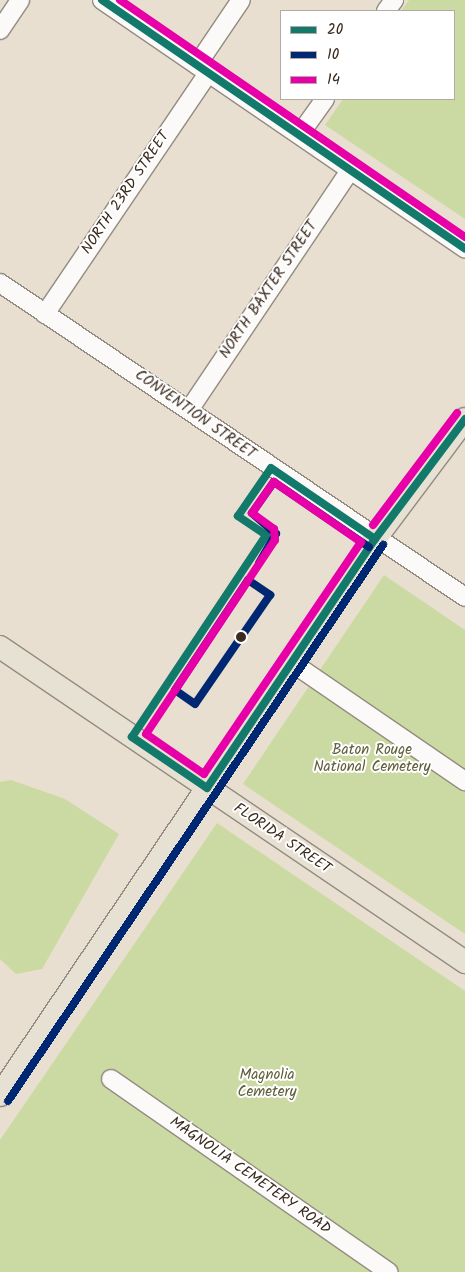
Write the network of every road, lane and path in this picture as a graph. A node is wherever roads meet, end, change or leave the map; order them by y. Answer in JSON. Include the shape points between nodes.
{"nodes":[{"id":1,"x":20,"y":0,"type":"edge"},
{"id":2,"x":102,"y":0,"type":"edge"},
{"id":3,"x":241,"y":0,"type":"edge"},
{"id":4,"x":0,"y":30,"type":"edge"},
{"id":5,"x":202,"y":69,"type":"junction"},
{"id":6,"x":324,"y":100,"type":"edge"},
{"id":7,"x":300,"y":134,"type":"junction"},
{"id":8,"x":350,"y":170,"type":"junction"},
{"id":9,"x":465,"y":249,"type":"edge"},
{"id":10,"x":0,"y":283,"type":"edge"},
{"id":11,"x":45,"y":314,"type":"junction"},
{"id":12,"x":188,"y":410,"type":"junction"},
{"id":13,"x":465,"y":419,"type":"edge"},
{"id":14,"x":375,"y":539,"type":"junction"},
{"id":15,"x":465,"y":597,"type":"edge"},
{"id":16,"x":0,"y":648,"type":"edge"},
{"id":17,"x":291,"y":662,"type":"junction"},
{"id":18,"x":465,"y":781,"type":"edge"},
{"id":19,"x":207,"y":788,"type":"junction"},
{"id":20,"x":465,"y":962,"type":"edge"},
{"id":21,"x":111,"y":1079,"type":"dead end"},
{"id":22,"x":0,"y":1095,"type":"edge"},
{"id":23,"x":390,"y":1272,"type":"edge"}],
"edges":[{"from":1,"to":4,"type":"street"},
{"from":2,"to":5,"type":"street"},
{"from":3,"to":5,"type":"street","name":"NORTH 23RD STREET"},
{"from":5,"to":7,"type":"street"},
{"from":5,"to":11,"type":"street","name":"NORTH 23RD STREET"},
{"from":6,"to":7,"type":"street"},
{"from":7,"to":8,"type":"street"},
{"from":8,"to":9,"type":"street"},
{"from":8,"to":12,"type":"street","name":"NORTH BAXTER STREET"},
{"from":10,"to":11,"type":"street","name":"CONVENTION STREET"},
{"from":11,"to":12,"type":"street","name":"CONVENTION STREET"},
{"from":12,"to":14,"type":"street","name":"CONVENTION STREET"},
{"from":13,"to":14,"type":"main road"},
{"from":14,"to":15,"type":"street","name":"CONVENTION STREET"},
{"from":14,"to":17,"type":"main road"},
{"from":16,"to":19,"type":"main road","name":"FLORIDA STREET"},
{"from":17,"to":18,"type":"street"},
{"from":17,"to":19,"type":"main road"},
{"from":19,"to":20,"type":"main road","name":"FLORIDA STREET"},
{"from":19,"to":22,"type":"main road"},
{"from":21,"to":23,"type":"street","name":"MAGNOLIA CEMETERY ROAD"}]}
